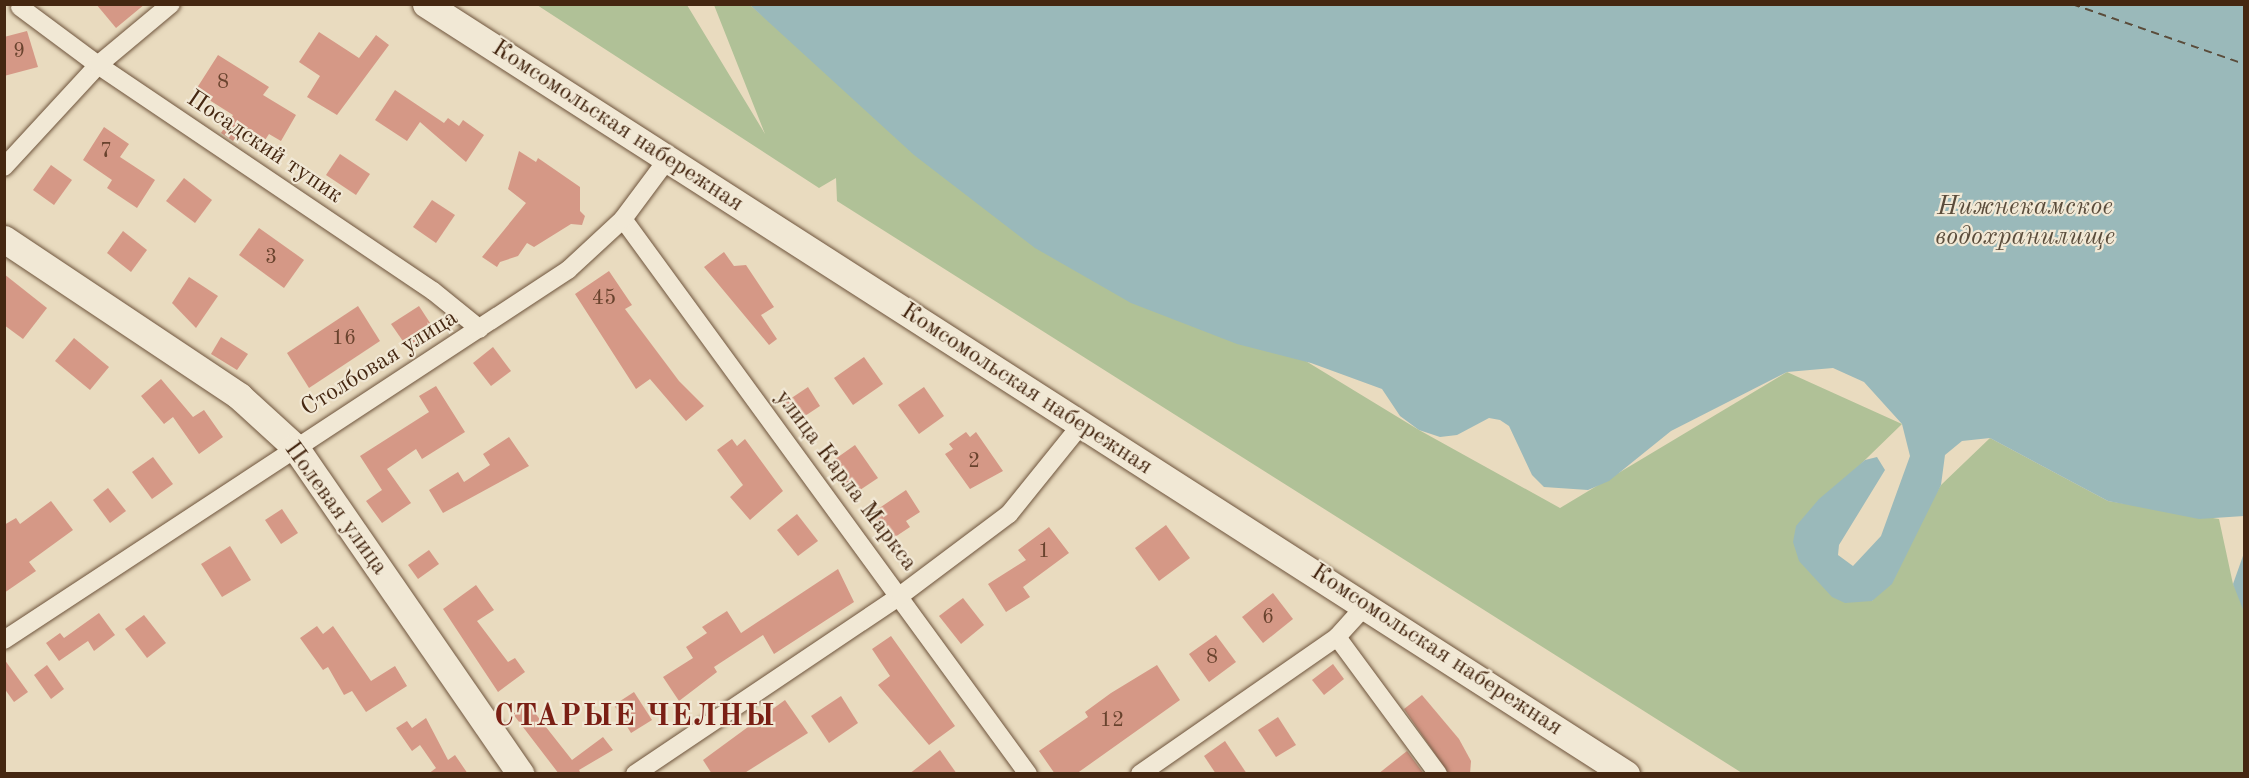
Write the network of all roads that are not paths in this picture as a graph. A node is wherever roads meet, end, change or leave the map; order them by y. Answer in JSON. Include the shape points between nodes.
{"nodes":[{"id":1,"x":171,"y":4,"type":"edge"},
{"id":2,"x":426,"y":4,"type":"edge"},
{"id":3,"x":21,"y":7,"type":"dead end"},
{"id":4,"x":98,"y":65,"type":"junction"},
{"id":5,"x":667,"y":160,"type":"junction"},
{"id":6,"x":4,"y":167,"type":"edge"},
{"id":7,"x":623,"y":219,"type":"junction"},
{"id":8,"x":4,"y":239,"type":"edge"},
{"id":9,"x":480,"y":329,"type":"junction"},
{"id":10,"x":1080,"y":426,"type":"junction"},
{"id":11,"x":295,"y":447,"type":"junction"},
{"id":12,"x":901,"y":595,"type":"junction"},
{"id":13,"x":1366,"y":605,"type":"junction"},
{"id":14,"x":1337,"y":637,"type":"junction"},
{"id":15,"x":4,"y":640,"type":"edge"},
{"id":16,"x":521,"y":774,"type":"edge"},
{"id":17,"x":635,"y":774,"type":"edge"},
{"id":18,"x":1028,"y":774,"type":"edge"},
{"id":19,"x":1140,"y":774,"type":"edge"},
{"id":20,"x":1438,"y":774,"type":"edge"},
{"id":21,"x":1626,"y":774,"type":"edge"}],
"edges":[{"from":1,"to":4,"type":"street"},
{"from":2,"to":5,"type":"street","name":"Комсомольская набережная"},
{"from":3,"to":4,"type":"street","name":"Посадский тупик"},
{"from":4,"to":6,"type":"street"},
{"from":4,"to":9,"type":"street","name":"Посадский тупик","via":[[433,291]]},
{"from":5,"to":7,"type":"street","name":"Столбовая улица"},
{"from":5,"to":10,"type":"street","name":"Комсомольская набережная"},
{"from":7,"to":9,"type":"street","name":"Столбовая улица","via":[[568,270]]},
{"from":7,"to":12,"type":"street","name":"улица Карла Маркса"},
{"from":8,"to":11,"type":"street","name":"Полевая улица","via":[[239,396]]},
{"from":9,"to":11,"type":"street","name":"Столбовая улица"},
{"from":10,"to":12,"type":"street","via":[[1009,513]]},
{"from":10,"to":13,"type":"street","name":"Комсомольская набережная"},
{"from":11,"to":15,"type":"street","name":"Столбовая улица"},
{"from":11,"to":16,"type":"street","name":"Полевая улица"},
{"from":12,"to":17,"type":"street"},
{"from":12,"to":18,"type":"street","name":"улица Карла Маркса"},
{"from":13,"to":14,"type":"street"},
{"from":13,"to":21,"type":"street","name":"Комсомольская набережная"},
{"from":14,"to":19,"type":"street"},
{"from":14,"to":20,"type":"street"}]}
